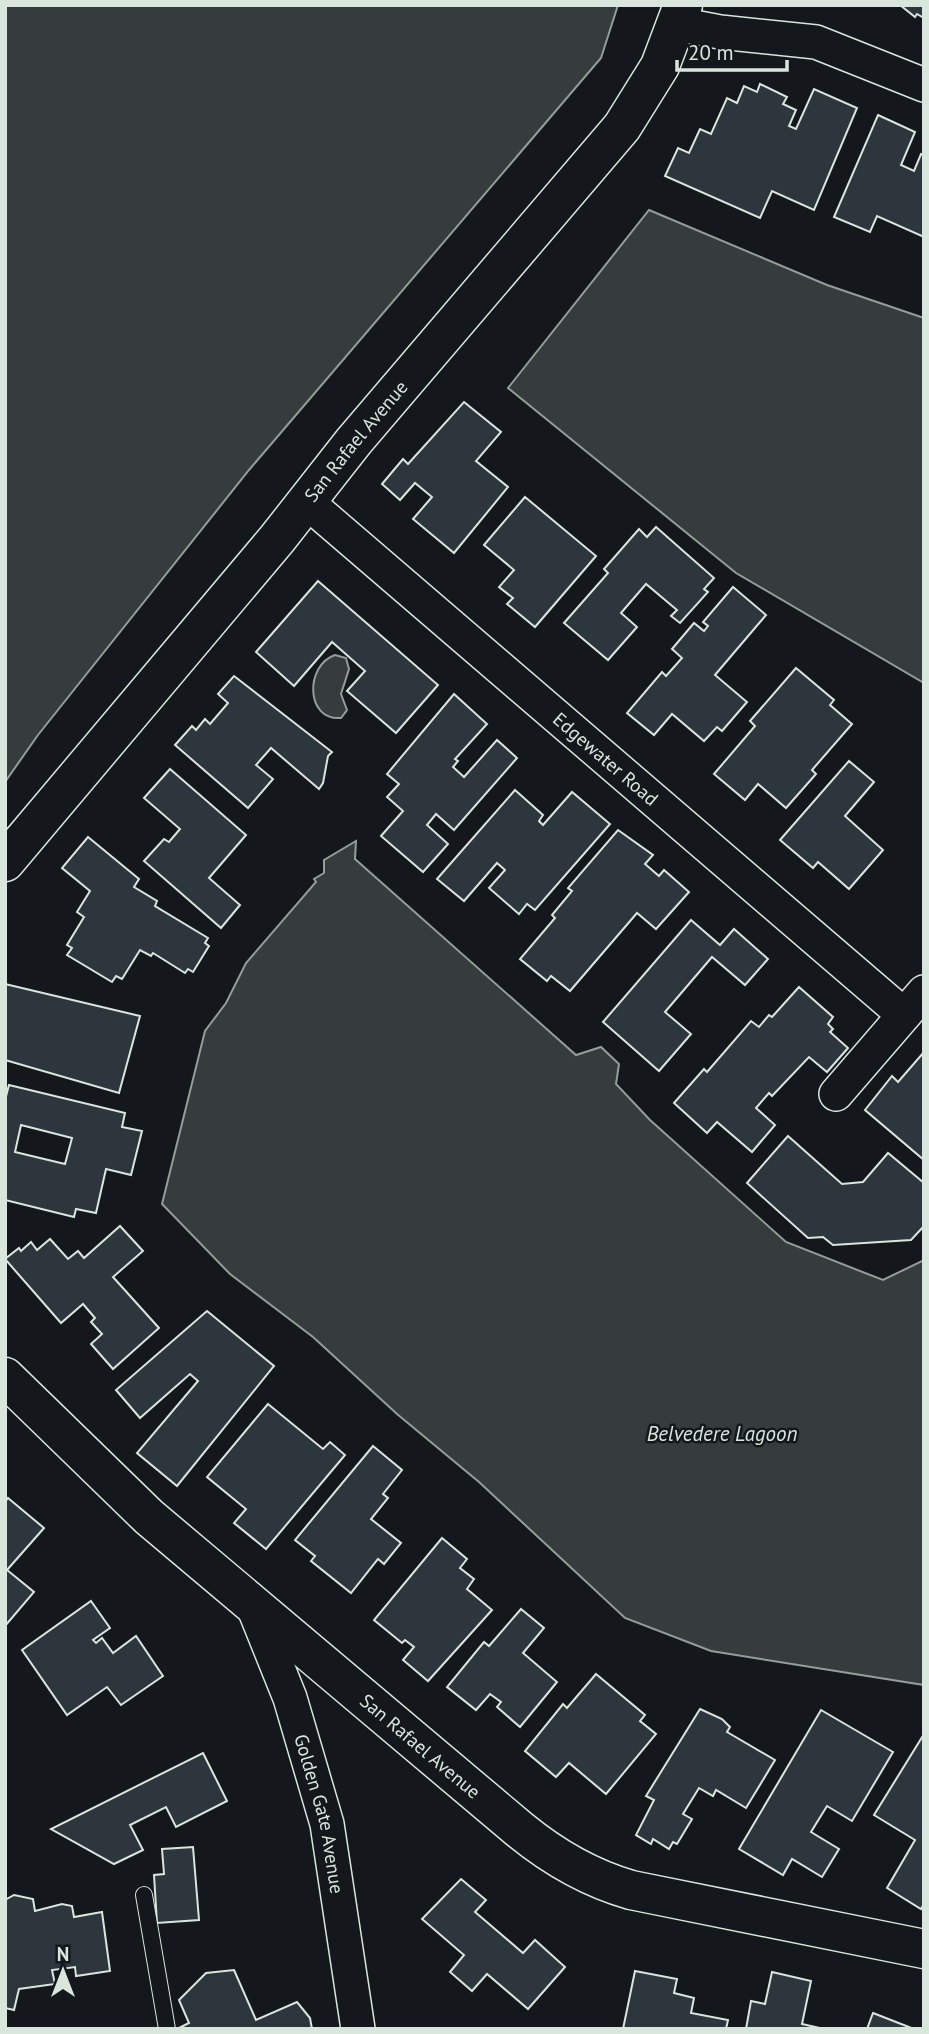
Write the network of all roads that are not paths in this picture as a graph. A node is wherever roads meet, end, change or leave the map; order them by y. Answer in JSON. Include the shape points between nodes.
{"nodes":[{"id":1,"x":680,"y":15,"type":"edge"},
{"id":2,"x":924,"y":85,"type":"edge"},
{"id":3,"x":307,"y":502,"type":"junction"},
{"id":4,"x":5,"y":862,"type":"edge"},
{"id":5,"x":914,"y":1003,"type":"edge"},
{"id":6,"x":836,"y":1094,"type":"dead end"},
{"id":7,"x":5,"y":1377,"type":"edge"},
{"id":8,"x":254,"y":1606,"type":"junction"},
{"id":9,"x":144,"y":1895,"type":"dead end"},
{"id":10,"x":924,"y":1949,"type":"edge"},
{"id":11,"x":167,"y":2029,"type":"edge"},
{"id":12,"x":358,"y":2029,"type":"edge"}],
"edges":[{"from":1,"to":2,"type":"street","via":[[720,32],[816,42]]},
{"from":1,"to":3,"type":"street","name":"San Rafael Avenue","via":[[650,85],[622,127],[354,440]]},
{"from":3,"to":4,"type":"street","name":"San Rafael Avenue"},
{"from":3,"to":5,"type":"street","name":"Edgewater Road"},
{"from":5,"to":6,"type":"street","name":"Edgewater Road"},
{"from":7,"to":8,"type":"street","name":"San Rafael Avenue","via":[[149,1517]]},
{"from":8,"to":10,"type":"street","name":"San Rafael Avenue","via":[[519,1829],[583,1872],[631,1890]]},
{"from":8,"to":12,"type":"street","name":"Golden Gate Avenue","via":[[290,1698],[327,1824]]},
{"from":9,"to":11,"type":"lane"}]}
